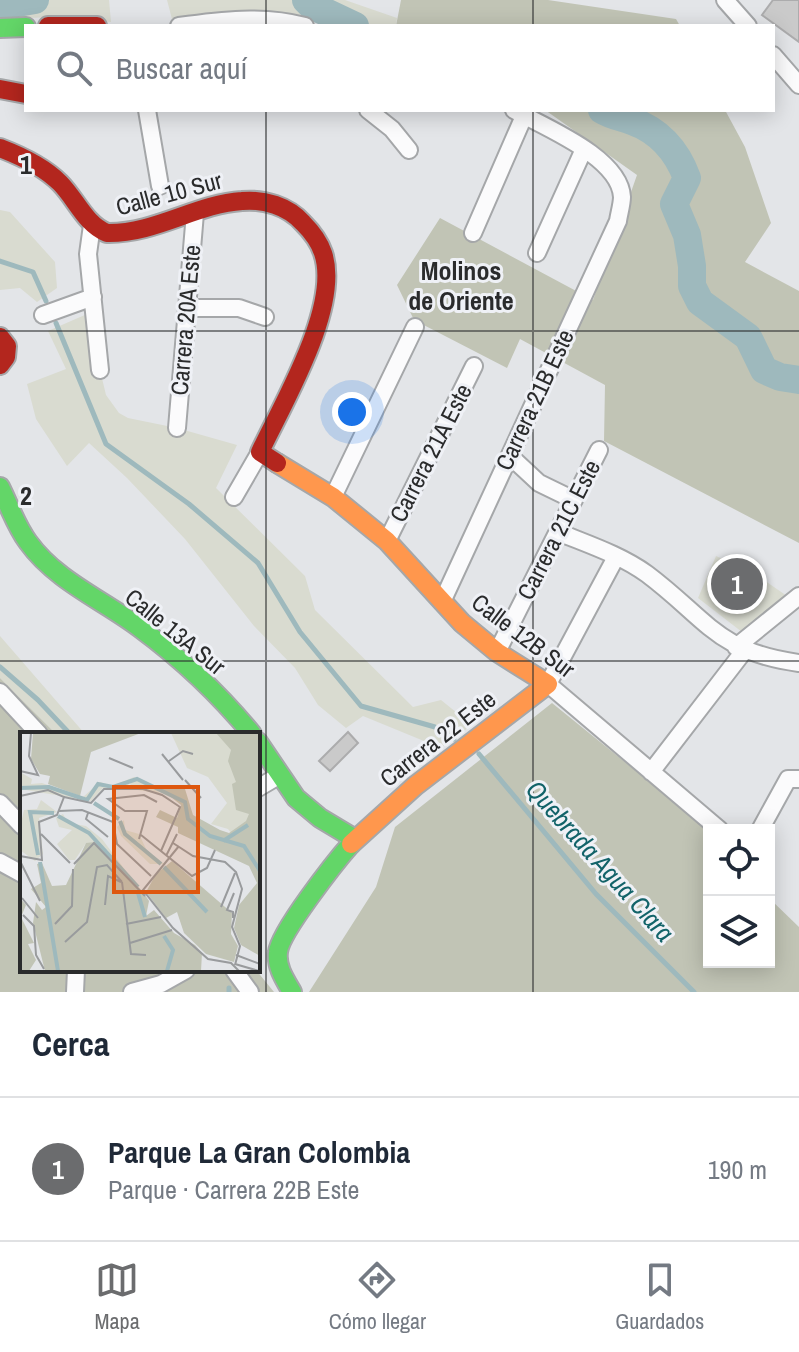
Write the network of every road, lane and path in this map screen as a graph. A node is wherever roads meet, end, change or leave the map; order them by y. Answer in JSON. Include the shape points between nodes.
{"nodes":[{"id":1,"x":725,"y":0,"type":"edge"},
{"id":2,"x":196,"y":24,"type":"edge"},
{"id":3,"x":295,"y":24,"type":"edge"},
{"id":4,"x":746,"y":24,"type":"edge"},
{"id":5,"x":24,"y":27,"type":"edge"},
{"id":6,"x":0,"y":28,"type":"edge"},
{"id":7,"x":775,"y":57,"type":"edge"},
{"id":8,"x":799,"y":85,"type":"edge"},
{"id":9,"x":0,"y":89,"type":"edge"},
{"id":10,"x":24,"y":94,"type":"edge"},
{"id":11,"x":147,"y":112,"type":"edge"},
{"id":12,"x":371,"y":112,"type":"edge"},
{"id":13,"x":519,"y":113,"type":"edge"},
{"id":14,"x":0,"y":148,"type":"edge"},
{"id":15,"x":584,"y":149,"type":"junction"},
{"id":16,"x":409,"y":150,"type":"dead end"},
{"id":17,"x":160,"y":186,"type":"dead end"},
{"id":18,"x":195,"y":213,"type":"junction"},
{"id":19,"x":92,"y":225,"type":"junction"},
{"id":20,"x":473,"y":233,"type":"dead end"},
{"id":21,"x":537,"y":253,"type":"dead end"},
{"id":22,"x":93,"y":297,"type":"junction"},
{"id":23,"x":187,"y":308,"type":"junction"},
{"id":24,"x":43,"y":315,"type":"dead end"},
{"id":25,"x":265,"y":317,"type":"dead end"},
{"id":26,"x":415,"y":327,"type":"dead end"},
{"id":27,"x":0,"y":337,"type":"edge"},
{"id":28,"x":0,"y":365,"type":"edge"},
{"id":29,"x":474,"y":366,"type":"dead end"},
{"id":30,"x":100,"y":370,"type":"dead end"},
{"id":31,"x":177,"y":428,"type":"dead end"},
{"id":32,"x":599,"y":450,"type":"dead end"},
{"id":33,"x":260,"y":452,"type":"junction"},
{"id":34,"x":510,"y":456,"type":"junction"},
{"id":35,"x":0,"y":487,"type":"edge"},
{"id":36,"x":234,"y":497,"type":"dead end"},
{"id":37,"x":333,"y":497,"type":"junction"},
{"id":38,"x":574,"y":500,"type":"junction"},
{"id":39,"x":558,"y":532,"type":"junction"},
{"id":40,"x":387,"y":541,"type":"junction"},
{"id":41,"x":616,"y":557,"type":"junction"},
{"id":42,"x":799,"y":596,"type":"edge"},
{"id":43,"x":442,"y":602,"type":"junction"},
{"id":44,"x":740,"y":649,"type":"junction"},
{"id":45,"x":497,"y":652,"type":"junction"},
{"id":46,"x":799,"y":663,"type":"edge"},
{"id":47,"x":548,"y":684,"type":"junction"},
{"id":48,"x":0,"y":692,"type":"edge"},
{"id":49,"x":37,"y":732,"type":"edge"},
{"id":50,"x":250,"y":732,"type":"edge"},
{"id":51,"x":260,"y":745,"type":"edge"},
{"id":52,"x":651,"y":772,"type":"junction"},
{"id":53,"x":280,"y":775,"type":"junction"},
{"id":54,"x":794,"y":779,"type":"edge"},
{"id":55,"x":260,"y":787,"type":"edge"},
{"id":56,"x":0,"y":803,"type":"edge"},
{"id":57,"x":20,"y":824,"type":"edge"},
{"id":58,"x":713,"y":824,"type":"edge"},
{"id":59,"x":764,"y":824,"type":"edge"},
{"id":60,"x":355,"y":839,"type":"junction"},
{"id":61,"x":0,"y":862,"type":"edge"},
{"id":62,"x":20,"y":873,"type":"edge"},
{"id":63,"x":182,"y":972,"type":"edge"},
{"id":64,"x":235,"y":972,"type":"edge"},
{"id":65,"x":132,"y":992,"type":"edge"},
{"id":66,"x":250,"y":992,"type":"edge"},
{"id":67,"x":292,"y":992,"type":"edge"}],
"edges":[{"from":1,"to":4,"type":"street"},
{"from":2,"to":3,"type":"street","via":[[240,19]]},
{"from":5,"to":6,"type":"street"},
{"from":7,"to":8,"type":"street"},
{"from":9,"to":10,"type":"street"},
{"from":11,"to":17,"type":"street"},
{"from":12,"to":16,"type":"street"},
{"from":13,"to":15,"type":"street"},
{"from":13,"to":20,"type":"street"},
{"from":14,"to":19,"type":"street","name":"Calle 10 Sur","via":[[58,182]]},
{"from":15,"to":21,"type":"street"},
{"from":15,"to":34,"type":"street","name":"Carrera 21B Este","via":[[615,178],[622,196],[618,221]]},
{"from":18,"to":19,"type":"street","name":"Calle 10 Sur","via":[[117,233]]},
{"from":18,"to":23,"type":"street","name":"Carrera 20A Este"},
{"from":18,"to":33,"type":"street","name":"Calle 10 Sur","via":[[231,202],[265,202],[296,216],[319,244],[327,279],[321,319]]},
{"from":19,"to":22,"type":"street","via":[[88,254]]},
{"from":22,"to":24,"type":"street"},
{"from":22,"to":30,"type":"street"},
{"from":23,"to":25,"type":"street","via":[[239,308]]},
{"from":23,"to":31,"type":"street","name":"Carrera 20A Este"},
{"from":26,"to":37,"type":"street"},
{"from":27,"to":28,"type":"street","via":[[7,346]]},
{"from":29,"to":40,"type":"street","name":"Carrera 21A Este"},
{"from":32,"to":38,"type":"street","name":"Carrera 21C Este"},
{"from":33,"to":36,"type":"street"},
{"from":33,"to":37,"type":"street","name":"Calle 12B Sur"},
{"from":34,"to":38,"type":"street","via":[[539,483]]},
{"from":34,"to":43,"type":"street","name":"Carrera 21B Este"},
{"from":35,"to":50,"type":"street","name":"Calle 13A Sur","via":[[28,541],[79,589],[173,656]]},
{"from":37,"to":40,"type":"street","name":"Calle 12B Sur"},
{"from":38,"to":39,"type":"street","name":"Carrera 21C Este"},
{"from":39,"to":41,"type":"street"},
{"from":39,"to":45,"type":"street","name":"Carrera 21C Este"},
{"from":40,"to":43,"type":"street","name":"Calle 12B Sur"},
{"from":41,"to":44,"type":"street","via":[[648,575]]},
{"from":41,"to":47,"type":"street","name":"Carrera 22 Este"},
{"from":42,"to":44,"type":"street"},
{"from":43,"to":45,"type":"street","name":"Calle 12B Sur"},
{"from":44,"to":46,"type":"street"},
{"from":44,"to":52,"type":"street"},
{"from":45,"to":47,"type":"street","name":"Calle 12B Sur"},
{"from":47,"to":52,"type":"street","name":"Calle 12B Sur"},
{"from":47,"to":60,"type":"street","name":"Carrera 22 Este"},
{"from":48,"to":49,"type":"street"},
{"from":51,"to":53,"type":"street"},
{"from":52,"to":58,"type":"street","name":"Calle 12B Sur"},
{"from":53,"to":55,"type":"street"},
{"from":53,"to":60,"type":"street","via":[[312,812]]},
{"from":54,"to":59,"type":"street"},
{"from":56,"to":57,"type":"street"},
{"from":60,"to":67,"type":"street","name":"Carrera 22 Este","via":[[278,951],[281,974]]},
{"from":61,"to":62,"type":"street"},
{"from":63,"to":65,"type":"street"},
{"from":64,"to":66,"type":"street"}]}
